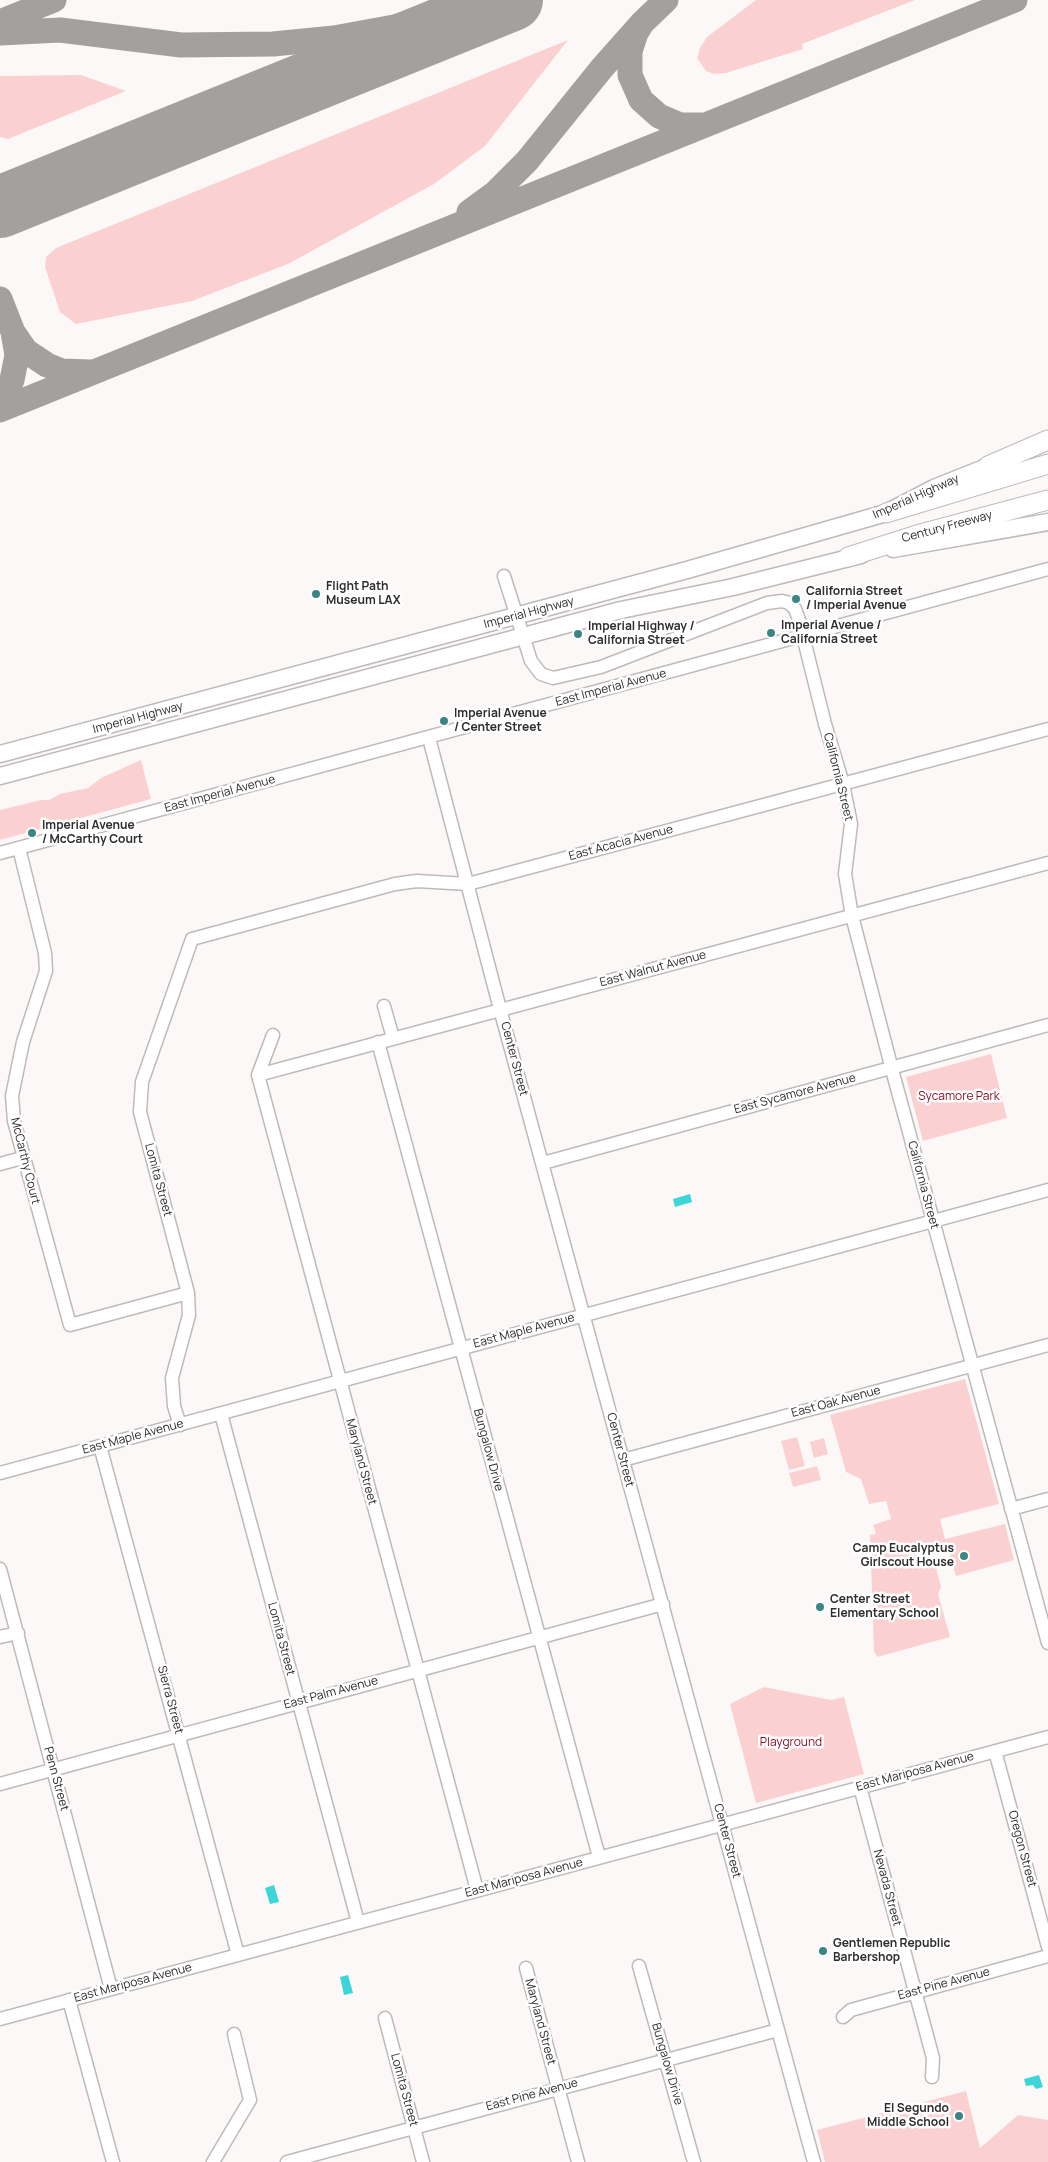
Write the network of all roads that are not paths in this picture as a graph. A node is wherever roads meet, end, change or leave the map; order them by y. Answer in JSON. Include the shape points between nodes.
{"nodes":[{"id":1,"x":1048,"y":440,"type":"edge"},
{"id":2,"x":1048,"y":444,"type":"edge"},
{"id":3,"x":1048,"y":464,"type":"edge"},
{"id":4,"x":988,"y":466,"type":"junction"},
{"id":5,"x":1048,"y":500,"type":"edge"},
{"id":6,"x":886,"y":513,"type":"junction"},
{"id":7,"x":1048,"y":522,"type":"edge"},
{"id":8,"x":848,"y":557,"type":"junction"},
{"id":9,"x":1048,"y":569,"type":"edge"},
{"id":10,"x":504,"y":576,"type":"dead end"},
{"id":11,"x":516,"y":616,"type":"junction"},
{"id":12,"x":803,"y":635,"type":"junction"},
{"id":13,"x":523,"y":636,"type":"junction"},
{"id":14,"x":1048,"y":729,"type":"edge"},
{"id":15,"x":428,"y":738,"type":"junction"},
{"id":16,"x":0,"y":754,"type":"edge"},
{"id":17,"x":0,"y":774,"type":"edge"},
{"id":18,"x":843,"y":784,"type":"junction"},
{"id":19,"x":19,"y":848,"type":"junction"},
{"id":20,"x":0,"y":853,"type":"edge"},
{"id":21,"x":1048,"y":863,"type":"edge"},
{"id":22,"x":468,"y":884,"type":"junction"},
{"id":23,"x":852,"y":916,"type":"junction"},
{"id":24,"x":192,"y":939,"type":"joint"},
{"id":25,"x":384,"y":1006,"type":"dead end"},
{"id":26,"x":500,"y":1009,"type":"junction"},
{"id":27,"x":1048,"y":1025,"type":"edge"},
{"id":28,"x":273,"y":1035,"type":"dead end"},
{"id":29,"x":393,"y":1038,"type":"junction"},
{"id":30,"x":378,"y":1042,"type":"junction"},
{"id":31,"x":891,"y":1068,"type":"junction"},
{"id":32,"x":258,"y":1075,"type":"junction"},
{"id":33,"x":22,"y":1158,"type":"junction"},
{"id":34,"x":543,"y":1163,"type":"junction"},
{"id":35,"x":0,"y":1164,"type":"edge"},
{"id":36,"x":1048,"y":1190,"type":"edge"},
{"id":37,"x":933,"y":1221,"type":"junction"},
{"id":38,"x":188,"y":1293,"type":"junction"},
{"id":39,"x":583,"y":1316,"type":"junction"},
{"id":40,"x":1048,"y":1345,"type":"edge"},
{"id":41,"x":461,"y":1348,"type":"junction"},
{"id":42,"x":972,"y":1365,"type":"junction"},
{"id":43,"x":339,"y":1381,"type":"junction"},
{"id":44,"x":221,"y":1414,"type":"junction"},
{"id":45,"x":180,"y":1425,"type":"junction"},
{"id":46,"x":100,"y":1446,"type":"junction"},
{"id":47,"x":623,"y":1460,"type":"junction"},
{"id":48,"x":0,"y":1473,"type":"edge"},
{"id":49,"x":1048,"y":1499,"type":"edge"},
{"id":50,"x":1011,"y":1509,"type":"junction"},
{"id":51,"x":1,"y":1574,"type":"edge"},
{"id":52,"x":663,"y":1604,"type":"junction"},
{"id":53,"x":1045,"y":1619,"type":"edge"},
{"id":54,"x":18,"y":1632,"type":"junction"},
{"id":55,"x":538,"y":1636,"type":"junction"},
{"id":56,"x":0,"y":1637,"type":"edge"},
{"id":57,"x":1048,"y":1643,"type":"edge"},
{"id":58,"x":417,"y":1669,"type":"junction"},
{"id":59,"x":298,"y":1702,"type":"junction"},
{"id":60,"x":180,"y":1734,"type":"junction"},
{"id":61,"x":1048,"y":1737,"type":"edge"},
{"id":62,"x":995,"y":1751,"type":"junction"},
{"id":63,"x":54,"y":1769,"type":"junction"},
{"id":64,"x":0,"y":1784,"type":"edge"},
{"id":65,"x":860,"y":1787,"type":"junction"},
{"id":66,"x":722,"y":1824,"type":"junction"},
{"id":67,"x":599,"y":1857,"type":"junction"},
{"id":68,"x":476,"y":1890,"type":"junction"},
{"id":69,"x":358,"y":1922,"type":"junction"},
{"id":70,"x":1048,"y":1948,"type":"edge"},
{"id":71,"x":238,"y":1955,"type":"junction"},
{"id":72,"x":1048,"y":1956,"type":"edge"},
{"id":73,"x":639,"y":1966,"type":"dead end"},
{"id":74,"x":526,"y":1968,"type":"dead end"},
{"id":75,"x":111,"y":1989,"type":"junction"},
{"id":76,"x":916,"y":1992,"type":"junction"},
{"id":77,"x":69,"y":2000,"type":"junction"},
{"id":78,"x":843,"y":2016,"type":"dead end"},
{"id":79,"x":384,"y":2018,"type":"dead end"},
{"id":80,"x":0,"y":2019,"type":"edge"},
{"id":81,"x":778,"y":2030,"type":"junction"},
{"id":82,"x":234,"y":2034,"type":"dead end"},
{"id":83,"x":666,"y":2060,"type":"junction"},
{"id":84,"x":932,"y":2077,"type":"dead end"},
{"id":85,"x":558,"y":2089,"type":"junction"},
{"id":86,"x":414,"y":2128,"type":"junction"},
{"id":87,"x":113,"y":2162,"type":"edge"},
{"id":88,"x":213,"y":2162,"type":"edge"},
{"id":89,"x":287,"y":2162,"type":"edge"},
{"id":90,"x":423,"y":2162,"type":"edge"},
{"id":91,"x":578,"y":2162,"type":"edge"},
{"id":92,"x":694,"y":2162,"type":"edge"},
{"id":93,"x":814,"y":2162,"type":"edge"}],
"edges":[{"from":1,"to":4,"type":"highway"},
{"from":2,"to":4,"type":"main road","name":"Imperial Highway"},
{"from":3,"to":6,"type":"highway"},
{"from":4,"to":6,"type":"main road","name":"Imperial Highway","via":[[934,488]]},
{"from":5,"to":8,"type":"highway","name":"Century Freeway"},
{"from":6,"to":11,"type":"main road","name":"Imperial Highway"},
{"from":7,"to":8,"type":"main road","name":"Imperial Highway"},
{"from":8,"to":13,"type":"main road","name":"Imperial Highway"},
{"from":9,"to":12,"type":"street","name":"East Imperial Avenue"},
{"from":10,"to":11,"type":"street","name":"California Street"},
{"from":11,"to":13,"type":"street","name":"California Street"},
{"from":11,"to":16,"type":"main road","name":"Imperial Highway"},
{"from":12,"to":13,"type":"street","name":"California Street","via":[[795,609],[789,603],[775,601],[601,667],[553,678],[535,668]]},
{"from":12,"to":15,"type":"street","name":"East Imperial Avenue"},
{"from":12,"to":18,"type":"street","name":"California Street"},
{"from":13,"to":17,"type":"main road","name":"Imperial Highway"},
{"from":14,"to":18,"type":"street","name":"East Acacia Avenue"},
{"from":15,"to":19,"type":"street","name":"East Imperial Avenue"},
{"from":15,"to":22,"type":"street","name":"Center Street"},
{"from":18,"to":22,"type":"street","name":"East Acacia Avenue"},
{"from":18,"to":23,"type":"street","name":"California Street","via":[[851,824],[845,874]]},
{"from":19,"to":20,"type":"street","name":"East Imperial Avenue"},
{"from":19,"to":33,"type":"street","name":"McCarthy Court","via":[[45,953],[46,971],[23,1042],[12,1096]]},
{"from":21,"to":23,"type":"street","name":"East Walnut Avenue"},
{"from":22,"to":24,"type":"street","name":"East Acacia Avenue","via":[[416,880],[394,884]]},
{"from":22,"to":26,"type":"street","name":"Center Street"},
{"from":23,"to":26,"type":"street","name":"East Walnut Avenue"},
{"from":23,"to":31,"type":"street","name":"California Street"},
{"from":24,"to":38,"type":"street","name":"Lomita Street","via":[[142,1082],[140,1112]]},
{"from":25,"to":29,"type":"street"},
{"from":26,"to":29,"type":"street","name":"East Walnut Avenue"},
{"from":26,"to":34,"type":"street","name":"Center Street"},
{"from":27,"to":31,"type":"street","name":"East Sycamore Avenue"},
{"from":28,"to":32,"type":"street"},
{"from":29,"to":30,"type":"street","name":"East Walnut Avenue"},
{"from":30,"to":32,"type":"street","name":"East Walnut Avenue"},
{"from":30,"to":41,"type":"street","name":"Bungalow Drive"},
{"from":31,"to":34,"type":"street","name":"East Sycamore Avenue"},
{"from":31,"to":37,"type":"street","name":"California Street"},
{"from":32,"to":43,"type":"street","name":"Maryland Street"},
{"from":33,"to":35,"type":"street"},
{"from":33,"to":38,"type":"street","name":"McCarthy Court","via":[[70,1325]]},
{"from":34,"to":39,"type":"street","name":"Center Street"},
{"from":36,"to":37,"type":"street","name":"East Maple Avenue"},
{"from":37,"to":39,"type":"street","name":"East Maple Avenue"},
{"from":37,"to":42,"type":"street","name":"California Street"},
{"from":38,"to":45,"type":"street","name":"Lomita Street","via":[[189,1315],[172,1378],[173,1399]]},
{"from":39,"to":41,"type":"street","name":"East Maple Avenue"},
{"from":39,"to":47,"type":"street","name":"Center Street"},
{"from":40,"to":42,"type":"street","name":"East Oak Avenue"},
{"from":41,"to":43,"type":"street","name":"East Maple Avenue"},
{"from":41,"to":55,"type":"street","name":"Bungalow Drive"},
{"from":42,"to":47,"type":"street","name":"East Oak Avenue"},
{"from":42,"to":50,"type":"street","name":"California Street"},
{"from":43,"to":44,"type":"street","name":"East Maple Avenue"},
{"from":43,"to":58,"type":"street","name":"Maryland Street"},
{"from":44,"to":45,"type":"street","name":"East Maple Avenue"},
{"from":44,"to":59,"type":"street","name":"Lomita Street"},
{"from":45,"to":46,"type":"street","name":"East Maple Avenue"},
{"from":46,"to":48,"type":"street","name":"East Maple Avenue"},
{"from":46,"to":60,"type":"street","name":"Sierra Street"},
{"from":47,"to":52,"type":"street","name":"Center Street"},
{"from":49,"to":50,"type":"street"},
{"from":50,"to":53,"type":"street","name":"California Street"},
{"from":51,"to":54,"type":"street","name":"Penn Street"},
{"from":52,"to":55,"type":"street","name":"East Palm Avenue"},
{"from":52,"to":66,"type":"street","name":"Center Street"},
{"from":53,"to":57,"type":"street","name":"California Street"},
{"from":54,"to":56,"type":"street"},
{"from":54,"to":63,"type":"street","name":"Penn Street"},
{"from":55,"to":58,"type":"street","name":"East Palm Avenue"},
{"from":55,"to":67,"type":"street","name":"Bungalow Drive"},
{"from":58,"to":59,"type":"street","name":"East Palm Avenue"},
{"from":58,"to":68,"type":"street","name":"Maryland Street"},
{"from":59,"to":60,"type":"street","name":"East Palm Avenue"},
{"from":59,"to":69,"type":"street","name":"Lomita Street"},
{"from":60,"to":63,"type":"street","name":"East Palm Avenue"},
{"from":60,"to":71,"type":"street","name":"Sierra Street"},
{"from":61,"to":62,"type":"street","name":"East Mariposa Avenue"},
{"from":62,"to":65,"type":"street","name":"East Mariposa Avenue"},
{"from":62,"to":70,"type":"street","name":"Oregon Street"},
{"from":63,"to":64,"type":"street","name":"East Palm Avenue"},
{"from":63,"to":75,"type":"street","name":"Penn Street"},
{"from":65,"to":66,"type":"street","name":"East Mariposa Avenue"},
{"from":65,"to":76,"type":"street","name":"Nevada Street"},
{"from":66,"to":67,"type":"street","name":"East Mariposa Avenue"},
{"from":66,"to":81,"type":"street","name":"Center Street"},
{"from":67,"to":68,"type":"street","name":"East Mariposa Avenue"},
{"from":68,"to":69,"type":"street","name":"East Mariposa Avenue"},
{"from":69,"to":71,"type":"street","name":"East Mariposa Avenue"},
{"from":71,"to":75,"type":"street","name":"East Mariposa Avenue"},
{"from":72,"to":76,"type":"street","name":"East Pine Avenue"},
{"from":73,"to":83,"type":"street","name":"Bungalow Drive"},
{"from":74,"to":85,"type":"street","name":"Maryland Street"},
{"from":75,"to":77,"type":"street","name":"East Mariposa Avenue"},
{"from":76,"to":78,"type":"street","name":"East Pine Avenue","via":[[851,2010]]},
{"from":76,"to":84,"type":"street","name":"Nevada Street","via":[[933,2058]]},
{"from":77,"to":80,"type":"street","name":"East Mariposa Avenue"},
{"from":77,"to":87,"type":"street"},
{"from":79,"to":86,"type":"street","name":"Lomita Street"},
{"from":81,"to":83,"type":"street","name":"East Pine Avenue"},
{"from":81,"to":93,"type":"street","name":"Center Street"},
{"from":82,"to":88,"type":"street","via":[[250,2095],[248,2104]]},
{"from":83,"to":85,"type":"street","name":"East Pine Avenue"},
{"from":83,"to":92,"type":"street","name":"Bungalow Drive"},
{"from":85,"to":86,"type":"street","name":"East Pine Avenue"},
{"from":85,"to":91,"type":"street","name":"Maryland Street"},
{"from":86,"to":89,"type":"street","name":"East Pine Avenue"},
{"from":86,"to":90,"type":"street","name":"Lomita Street"}]}
